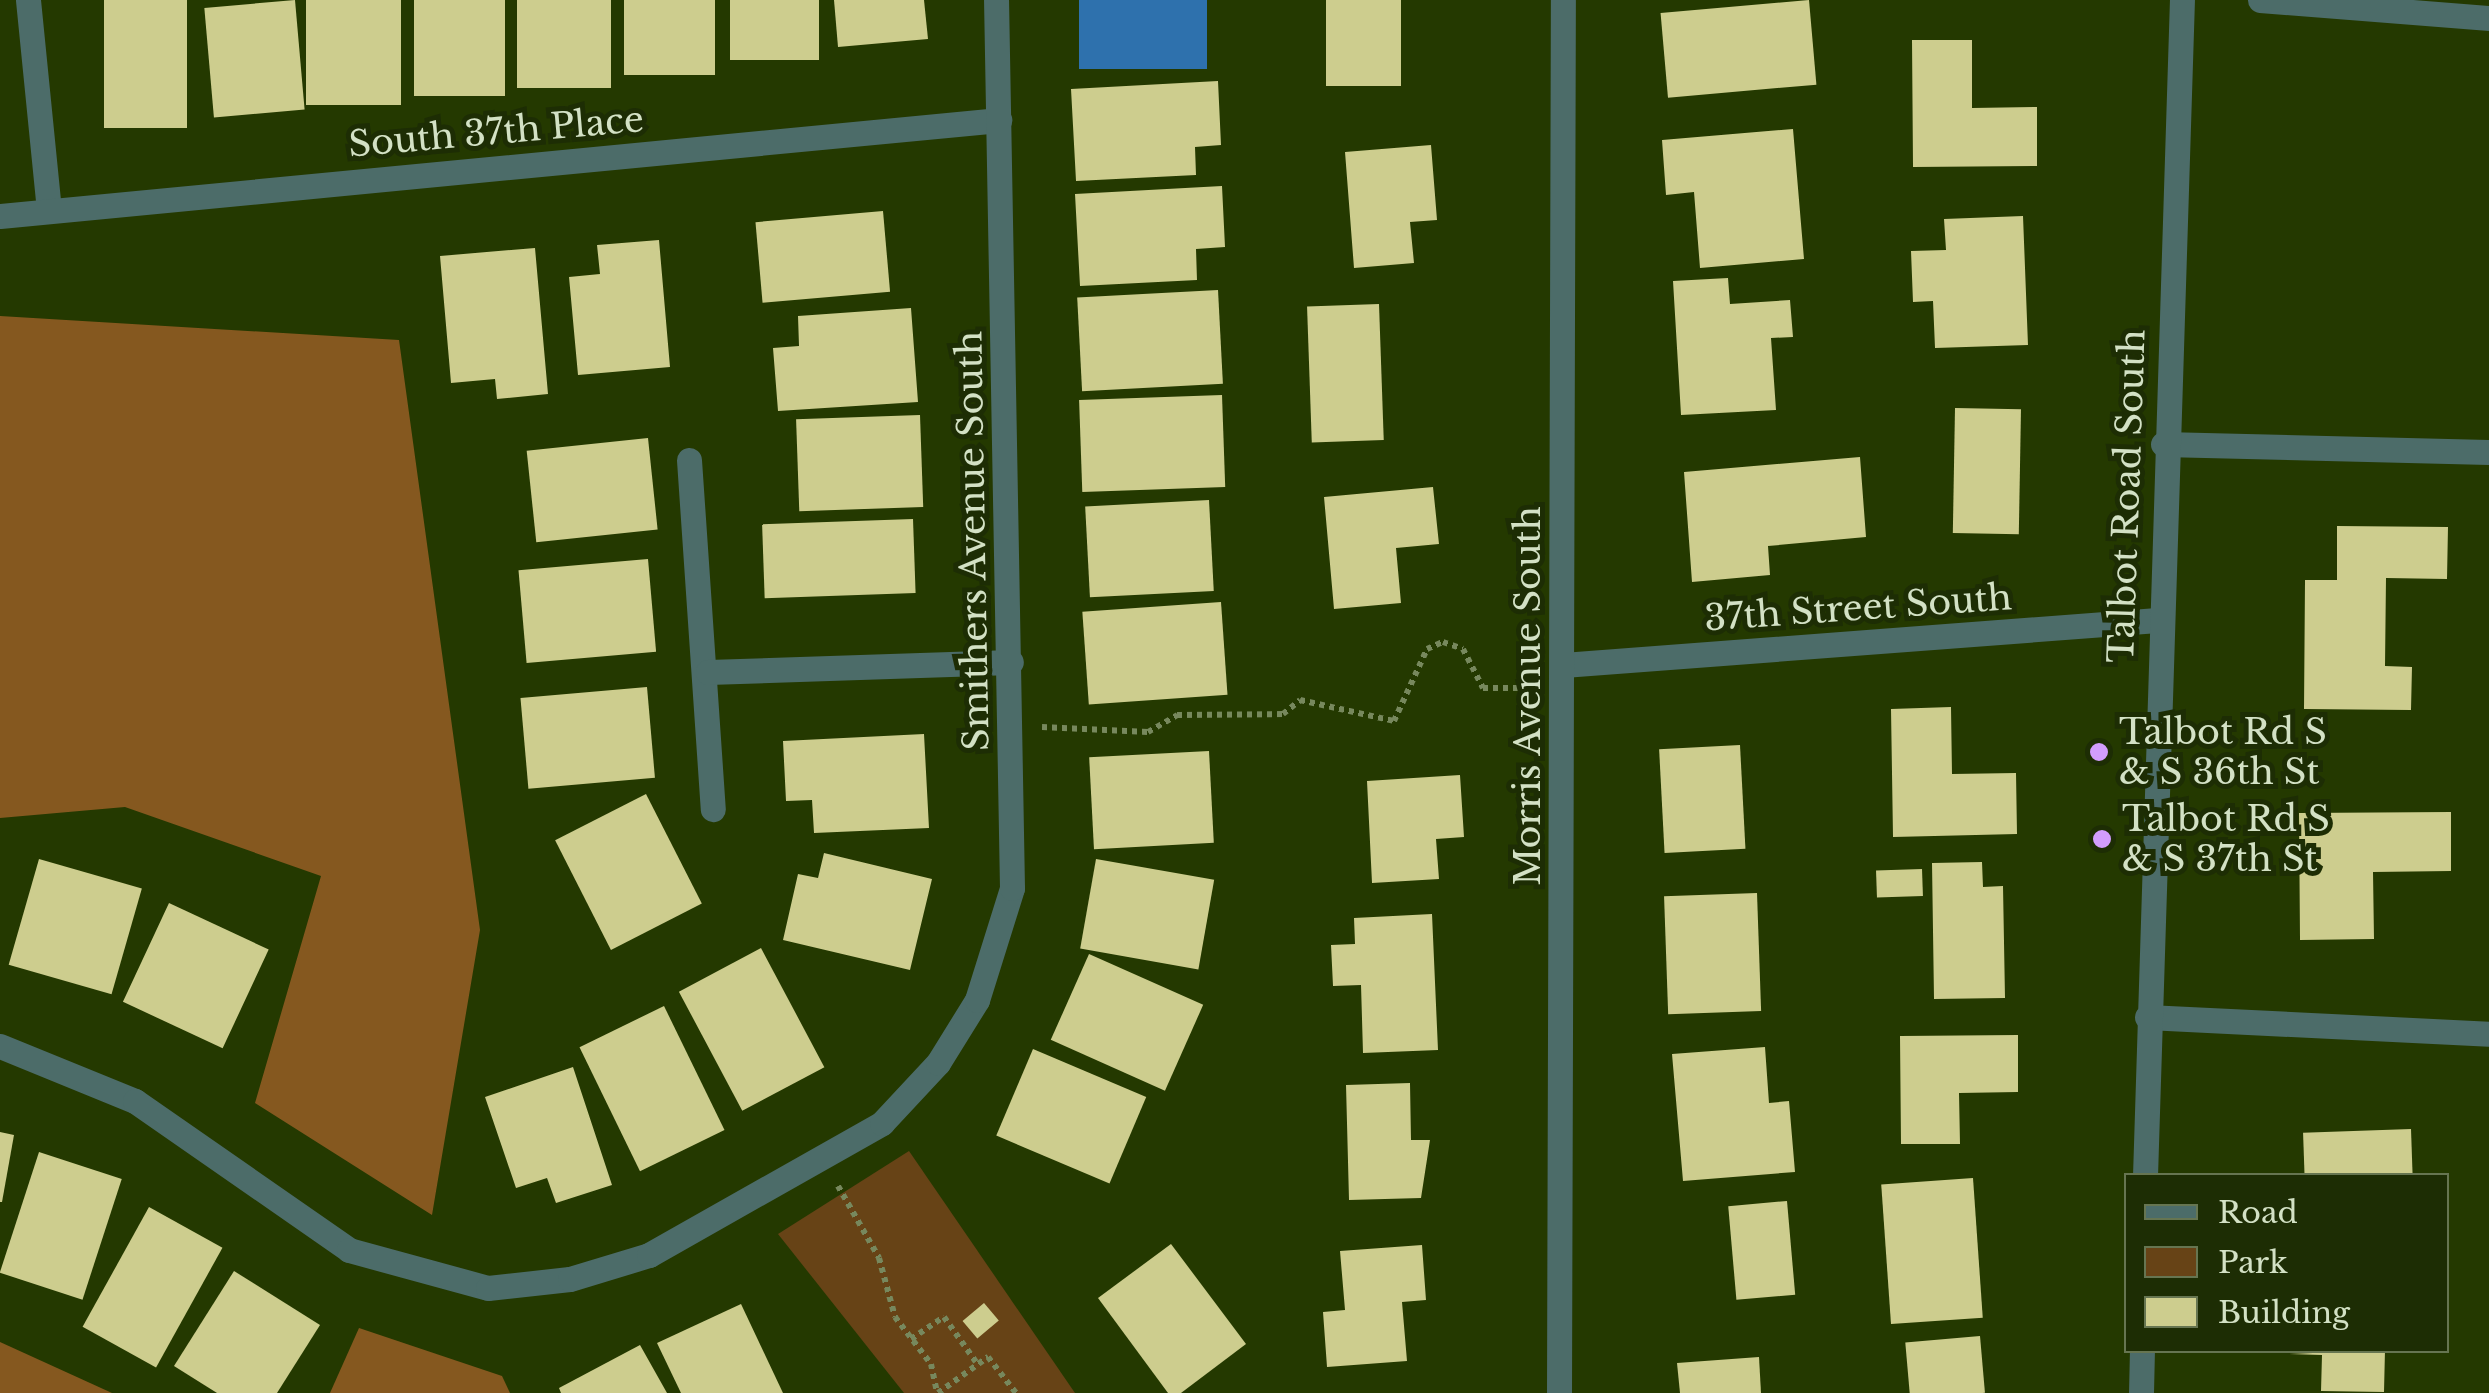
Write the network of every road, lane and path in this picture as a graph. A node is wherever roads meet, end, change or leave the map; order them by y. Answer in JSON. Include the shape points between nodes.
{"nodes":[{"id":1,"x":28,"y":0,"type":"edge"},
{"id":2,"x":996,"y":0,"type":"edge"},
{"id":3,"x":1563,"y":0,"type":"edge"},
{"id":4,"x":2182,"y":0,"type":"edge"},
{"id":5,"x":2260,"y":0,"type":"edge"},
{"id":6,"x":2346,"y":5,"type":"edge"},
{"id":7,"x":2489,"y":18,"type":"edge"},
{"id":8,"x":998,"y":120,"type":"junction"},
{"id":9,"x":49,"y":209,"type":"junction"},
{"id":10,"x":0,"y":216,"type":"edge"},
{"id":11,"x":2163,"y":444,"type":"junction"},
{"id":12,"x":2489,"y":452,"type":"edge"},
{"id":13,"x":689,"y":460,"type":"dead end"},
{"id":14,"x":2157,"y":620,"type":"junction"},
{"id":15,"x":1011,"y":662,"type":"junction"},
{"id":16,"x":1564,"y":665,"type":"junction"},
{"id":17,"x":708,"y":672,"type":"junction"},
{"id":18,"x":1013,"y":730,"type":"junction"},
{"id":19,"x":713,"y":809,"type":"dead end"},
{"id":20,"x":2147,"y":1017,"type":"junction"},
{"id":21,"x":2489,"y":1034,"type":"edge"},
{"id":22,"x":0,"y":1046,"type":"edge"},
{"id":23,"x":821,"y":1157,"type":"junction"},
{"id":24,"x":2145,"y":1173,"type":"edge"},
{"id":25,"x":970,"y":1330,"type":"dead end"},
{"id":26,"x":910,"y":1338,"type":"junction"},
{"id":27,"x":959,"y":1338,"type":"junction"},
{"id":28,"x":2142,"y":1353,"type":"edge"},
{"id":29,"x":976,"y":1362,"type":"junction"},
{"id":30,"x":937,"y":1393,"type":"edge"},
{"id":31,"x":1016,"y":1393,"type":"edge"},
{"id":32,"x":1559,"y":1393,"type":"edge"},
{"id":33,"x":2141,"y":1393,"type":"edge"}],
"edges":[{"from":1,"to":9,"type":"street"},
{"from":2,"to":8,"type":"street","name":"Smithers Avenue South"},
{"from":3,"to":16,"type":"street","name":"Morris Avenue South"},
{"from":4,"to":11,"type":"street","name":"Talbot Road South"},
{"from":5,"to":6,"type":"street"},
{"from":6,"to":7,"type":"street"},
{"from":8,"to":9,"type":"street","name":"South 37th Place"},
{"from":8,"to":15,"type":"street","name":"Smithers Avenue South"},
{"from":9,"to":10,"type":"street","name":"South 37th Place"},
{"from":11,"to":12,"type":"street"},
{"from":11,"to":14,"type":"street","name":"Talbot Road South"},
{"from":13,"to":17,"type":"street"},
{"from":14,"to":16,"type":"street","name":"37th Street South"},
{"from":14,"to":20,"type":"street","name":"Talbot Road South"},
{"from":15,"to":17,"type":"street"},
{"from":15,"to":18,"type":"street","name":"Smithers Avenue South"},
{"from":16,"to":18,"type":"path","via":[[1538,687],[1483,688],[1463,649],[1443,642],[1427,649],[1394,722],[1300,700],[1282,714],[1177,715],[1148,732]]},
{"from":16,"to":32,"type":"street","name":"Morris Avenue South"},
{"from":17,"to":19,"type":"street"},
{"from":18,"to":23,"type":"street","name":"Smithers Avenue South","via":[[1012,888],[1000,944],[938,1063],[882,1123]]},
{"from":20,"to":21,"type":"street"},
{"from":20,"to":24,"type":"street","name":"Talbot Road South"},
{"from":22,"to":23,"type":"street","name":"Smithers Avenue South","via":[[135,1101],[349,1250],[488,1288],[570,1279],[650,1254]]},
{"from":23,"to":26,"type":"path","via":[[872,1244]]},
{"from":25,"to":27,"type":"path"},
{"from":26,"to":27,"type":"path","via":[[940,1316]]},
{"from":26,"to":30,"type":"path","via":[[932,1364]]},
{"from":27,"to":29,"type":"path"},
{"from":28,"to":33,"type":"street"},
{"from":29,"to":30,"type":"path"},
{"from":29,"to":31,"type":"path","via":[[988,1357]]}]}
